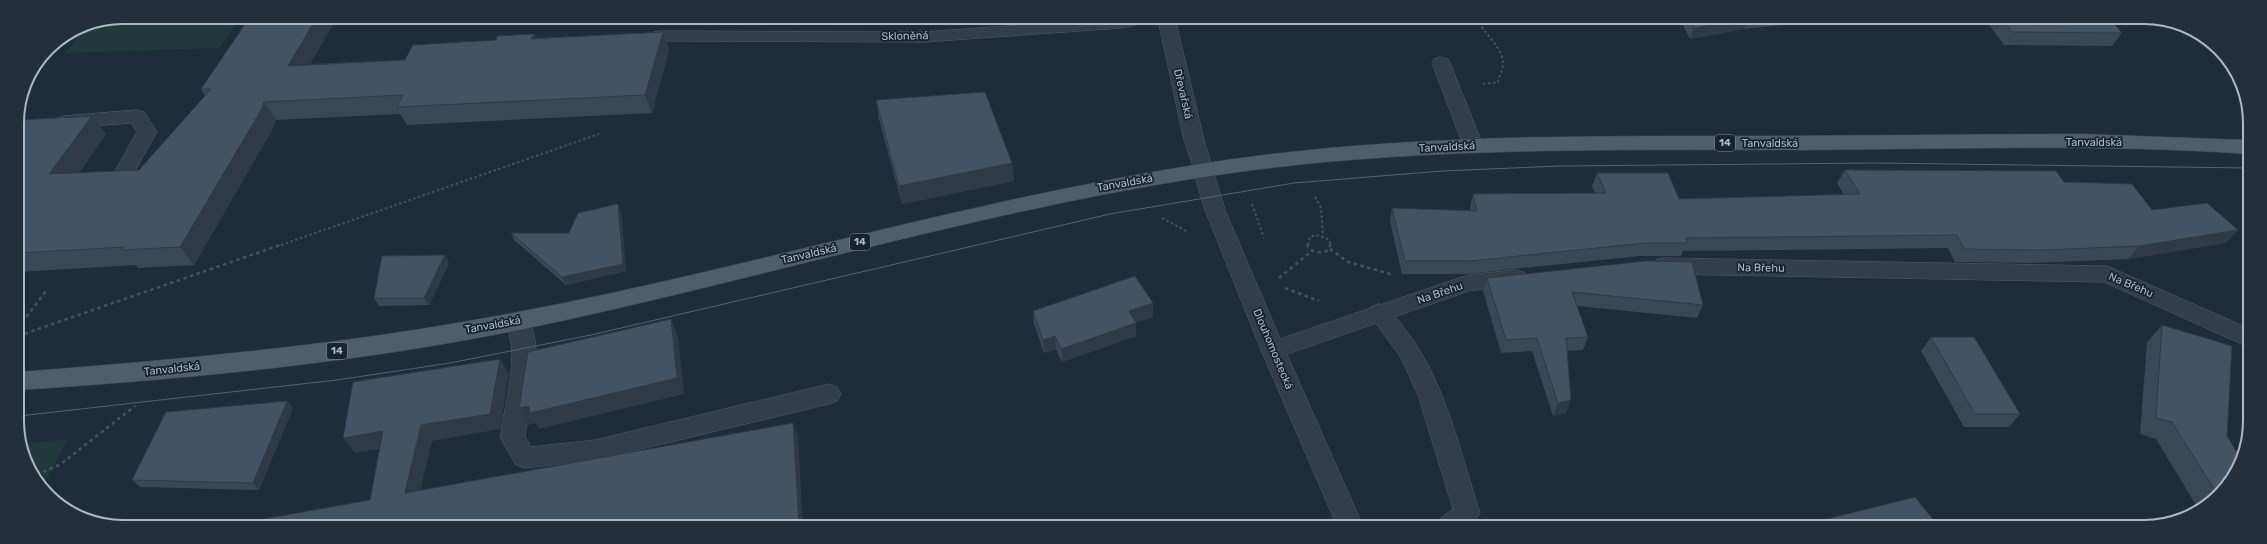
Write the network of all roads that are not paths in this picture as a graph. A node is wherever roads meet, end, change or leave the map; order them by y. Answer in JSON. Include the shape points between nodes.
{"nodes":[{"id":1,"x":1108,"y":24,"type":"edge"},
{"id":2,"x":1167,"y":24,"type":"edge"},
{"id":3,"x":660,"y":36,"type":"edge"},
{"id":4,"x":1440,"y":63,"type":"dead end"},
{"id":5,"x":44,"y":124,"type":"edge"},
{"id":6,"x":1473,"y":145,"type":"junction"},
{"id":7,"x":2243,"y":147,"type":"edge"},
{"id":8,"x":1203,"y":170,"type":"junction"},
{"id":9,"x":121,"y":178,"type":"edge"},
{"id":10,"x":1648,"y":266,"type":"edge"},
{"id":11,"x":1538,"y":276,"type":"edge"},
{"id":12,"x":1380,"y":313,"type":"junction"},
{"id":13,"x":519,"y":321,"type":"junction"},
{"id":14,"x":2243,"y":336,"type":"edge"},
{"id":15,"x":1273,"y":350,"type":"junction"},
{"id":16,"x":24,"y":381,"type":"edge"},
{"id":17,"x":829,"y":394,"type":"dead end"},
{"id":18,"x":1347,"y":520,"type":"edge"},
{"id":19,"x":1458,"y":520,"type":"edge"}],
"edges":[{"from":1,"to":3,"type":"street","name":"Skloněná","via":[[924,37]]},
{"from":2,"to":8,"type":"street","name":"Dřevařská"},
{"from":4,"to":6,"type":"street"},
{"from":5,"to":9,"type":"street","via":[[138,116],[147,132]]},
{"from":6,"to":7,"type":"main road","name":"Tanvaldská","number":"14","via":[[2124,142]]},
{"from":6,"to":8,"type":"main road","name":"Tanvaldská","number":"14","via":[[1282,160]]},
{"from":8,"to":13,"type":"main road","name":"Tanvaldská","number":"14","via":[[1101,187]]},
{"from":8,"to":15,"type":"street","name":"Dlouhomostecká","via":[[1215,210]]},
{"from":10,"to":14,"type":"street","name":"Na Břehu","via":[[2107,274]]},
{"from":11,"to":12,"type":"street","name":"Na Břehu","via":[[1468,283]]},
{"from":12,"to":15,"type":"street","name":"Na Břehu"},
{"from":12,"to":19,"type":"street","via":[[1410,351],[1430,395],[1467,514]]},
{"from":13,"to":16,"type":"main road","name":"Tanvaldská","number":"14","via":[[347,350],[152,372]]},
{"from":13,"to":17,"type":"street","via":[[524,365],[512,437],[525,458],[595,450]]},
{"from":15,"to":18,"type":"street","name":"Dlouhomostecká"}]}
